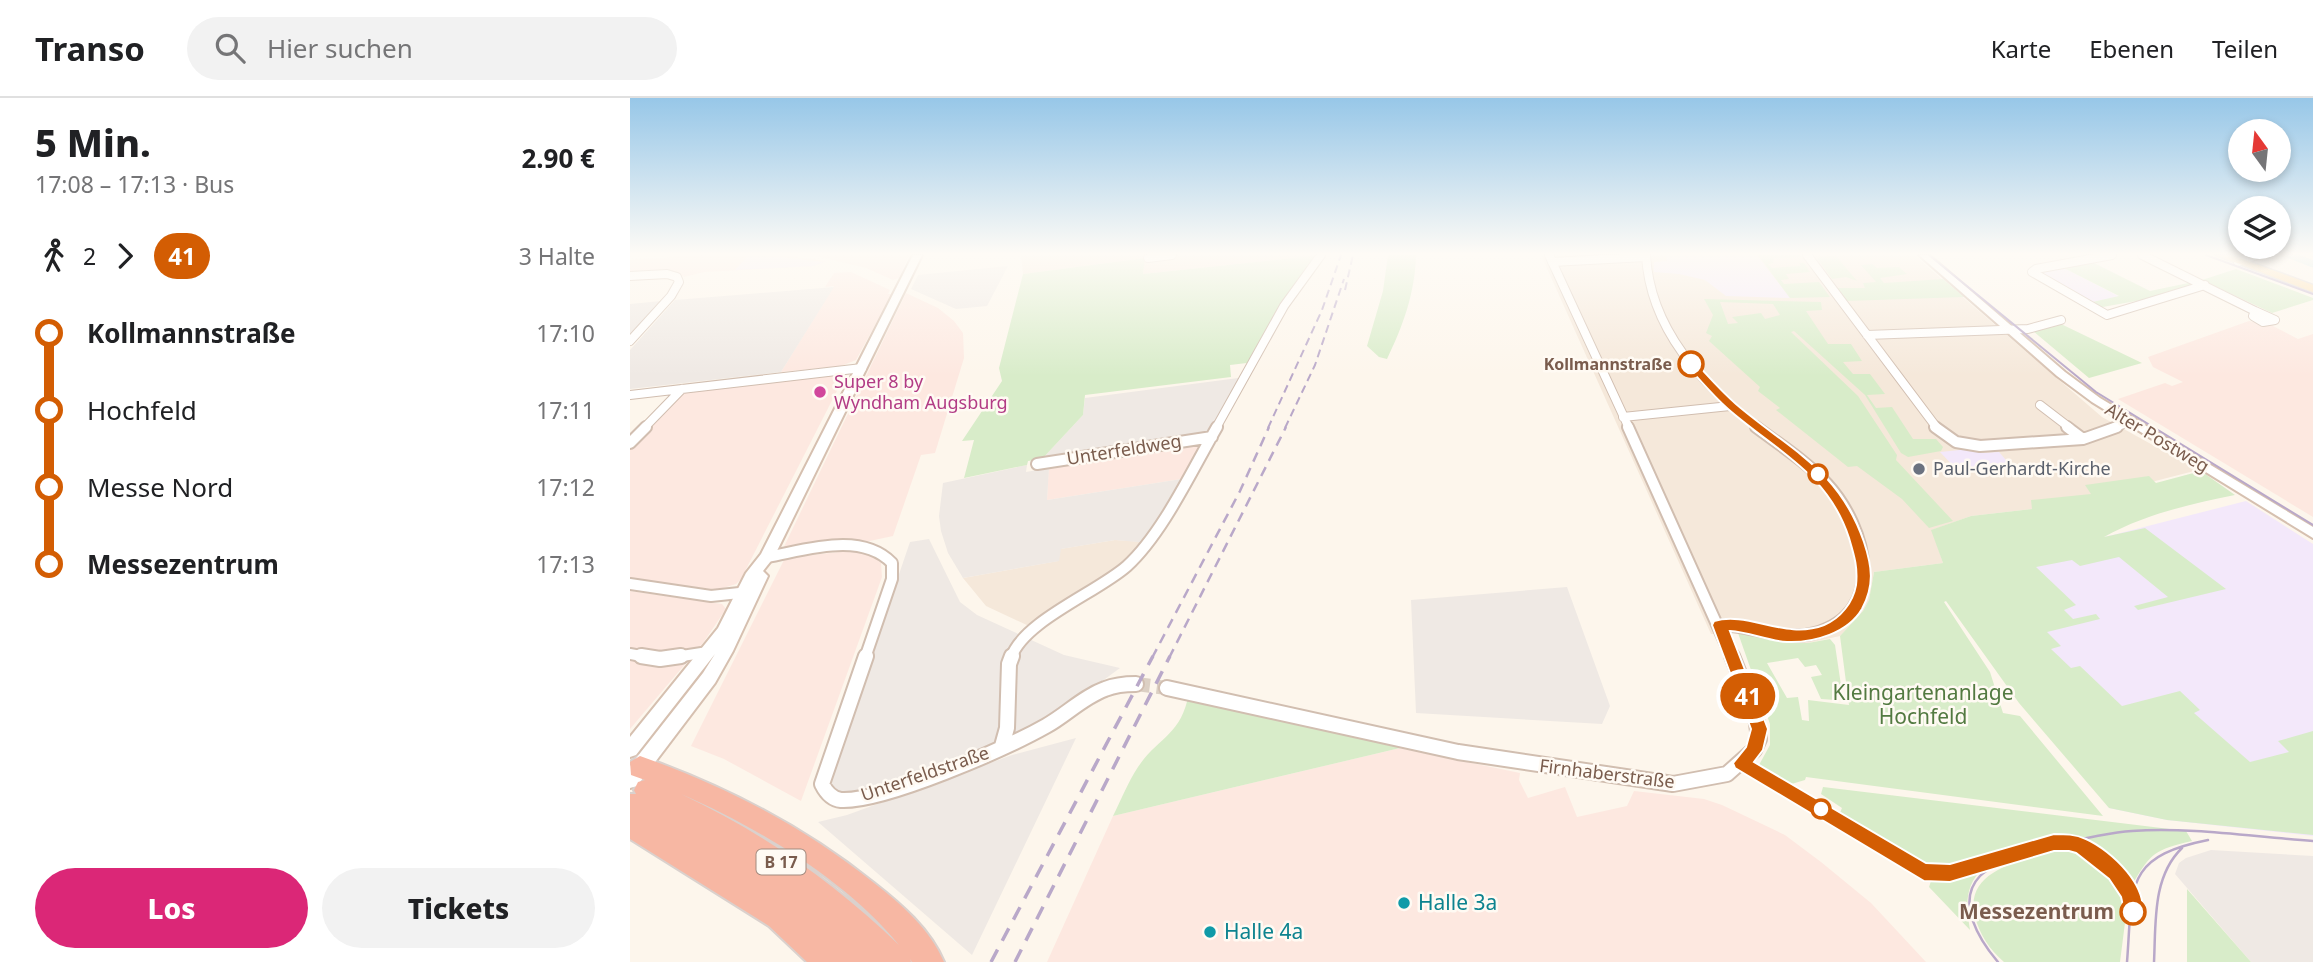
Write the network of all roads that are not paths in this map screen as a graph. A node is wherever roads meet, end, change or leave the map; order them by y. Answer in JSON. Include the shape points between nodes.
{"nodes":[{"id":1,"x":671,"y":295,"type":"edge"},
{"id":2,"x":899,"y":295,"type":"edge"},
{"id":3,"x":1292,"y":295,"type":"edge"},
{"id":4,"x":1567,"y":295,"type":"edge"},
{"id":5,"x":1652,"y":295,"type":"edge"},
{"id":6,"x":1837,"y":295,"type":"edge"},
{"id":7,"x":1970,"y":295,"type":"edge"},
{"id":8,"x":2071,"y":295,"type":"edge"},
{"id":9,"x":2174,"y":295,"type":"edge"},
{"id":10,"x":2225,"y":295,"type":"edge"},
{"id":11,"x":2255,"y":311,"type":"dead end"},
{"id":12,"x":2061,"y":320,"type":"dead end"},
{"id":13,"x":2011,"y":330,"type":"junction"},
{"id":14,"x":1867,"y":335,"type":"junction"},
{"id":15,"x":630,"y":341,"type":"edge"},
{"id":16,"x":862,"y":368,"type":"junction"},
{"id":17,"x":682,"y":389,"type":"junction"},
{"id":18,"x":630,"y":394,"type":"edge"},
{"id":19,"x":1731,"y":405,"type":"junction"},
{"id":20,"x":2040,"y":405,"type":"dead end"},
{"id":21,"x":1623,"y":417,"type":"junction"},
{"id":22,"x":2130,"y":422,"type":"junction"},
{"id":23,"x":1212,"y":437,"type":"junction"},
{"id":24,"x":2083,"y":439,"type":"junction"},
{"id":25,"x":630,"y":443,"type":"edge"},
{"id":26,"x":1037,"y":464,"type":"dead end"},
{"id":27,"x":2313,"y":533,"type":"edge"},
{"id":28,"x":767,"y":557,"type":"junction"},
{"id":29,"x":630,"y":584,"type":"edge"},
{"id":30,"x":749,"y":592,"type":"junction"},
{"id":31,"x":1720,"y":625,"type":"junction"},
{"id":32,"x":708,"y":652,"type":"junction"},
{"id":33,"x":630,"y":654,"type":"edge"},
{"id":34,"x":1136,"y":684,"type":"tunnel mouth"},
{"id":35,"x":1167,"y":688,"type":"tunnel mouth"},
{"id":36,"x":1002,"y":746,"type":"junction"},
{"id":37,"x":635,"y":782,"type":"edge"},
{"id":38,"x":829,"y":962,"type":"edge"},
{"id":39,"x":862,"y":962,"type":"edge"},
{"id":40,"x":896,"y":962,"type":"edge"},
{"id":41,"x":929,"y":962,"type":"edge"}],
"edges":[{"from":1,"to":15,"type":"street"},
{"from":2,"to":16,"type":"main road"},
{"from":3,"to":23,"type":"street","name":"Unterfeldstraße"},
{"from":4,"to":21,"type":"street","name":"Firnhaberstraße"},
{"from":5,"to":19,"type":"street","via":[[1669,334]]},
{"from":6,"to":14,"type":"street"},
{"from":7,"to":13,"type":"main road","name":"Alter Postweg"},
{"from":8,"to":9,"type":"street","via":[[2107,314]]},
{"from":10,"to":11,"type":"street"},
{"from":12,"to":13,"type":"street"},
{"from":13,"to":14,"type":"street"},
{"from":13,"to":22,"type":"main road","name":"Alter Postweg","via":[[2079,388]]},
{"from":14,"to":24,"type":"street","via":[[1948,439],[1980,446]]},
{"from":16,"to":17,"type":"street"},
{"from":16,"to":28,"type":"main road"},
{"from":17,"to":18,"type":"street"},
{"from":17,"to":25,"type":"street"},
{"from":19,"to":21,"type":"street"},
{"from":19,"to":31,"type":"street","via":[[1805,462],[1837,497],[1857,538],[1866,578],[1850,615],[1826,631],[1787,636]]},
{"from":20,"to":24,"type":"street"},
{"from":21,"to":31,"type":"street","name":"Firnhaberstraße"},
{"from":22,"to":24,"type":"street"},
{"from":22,"to":27,"type":"main road","name":"Alter Postweg"},
{"from":23,"to":26,"type":"street","name":"Unterfeldweg"},
{"from":23,"to":36,"type":"street","name":"Unterfeldstraße","via":[[1163,522],[1138,555],[1015,646],[1009,664]]},
{"from":28,"to":30,"type":"main road","via":[[753,573]]},
{"from":28,"to":36,"type":"street","name":"Unterfeldstraße","via":[[866,546],[880,550],[892,563],[892,579],[822,784],[830,795],[843,800],[867,796]]},
{"from":29,"to":30,"type":"street","via":[[711,596]]},
{"from":30,"to":32,"type":"main road"},
{"from":30,"to":37,"type":"main road","via":[[726,651]]},
{"from":31,"to":35,"type":"street","name":"Firnhaberstraße","via":[[1756,716],[1759,739],[1754,750],[1727,774],[1673,784],[1458,752]]},
{"from":32,"to":33,"type":"street","via":[[660,659]]},
{"from":32,"to":37,"type":"main road"},
{"from":34,"to":36,"type":"street","via":[[1099,691],[1046,726]]},
{"from":37,"to":38,"type":"highway"},
{"from":37,"to":39,"type":"highway","number":"B 17","via":[[701,836],[808,909]]},
{"from":37,"to":40,"type":"highway","number":"B 17","via":[[781,862],[824,894]]},
{"from":37,"to":41,"type":"highway","via":[[712,796],[804,846],[901,925]]}]}
